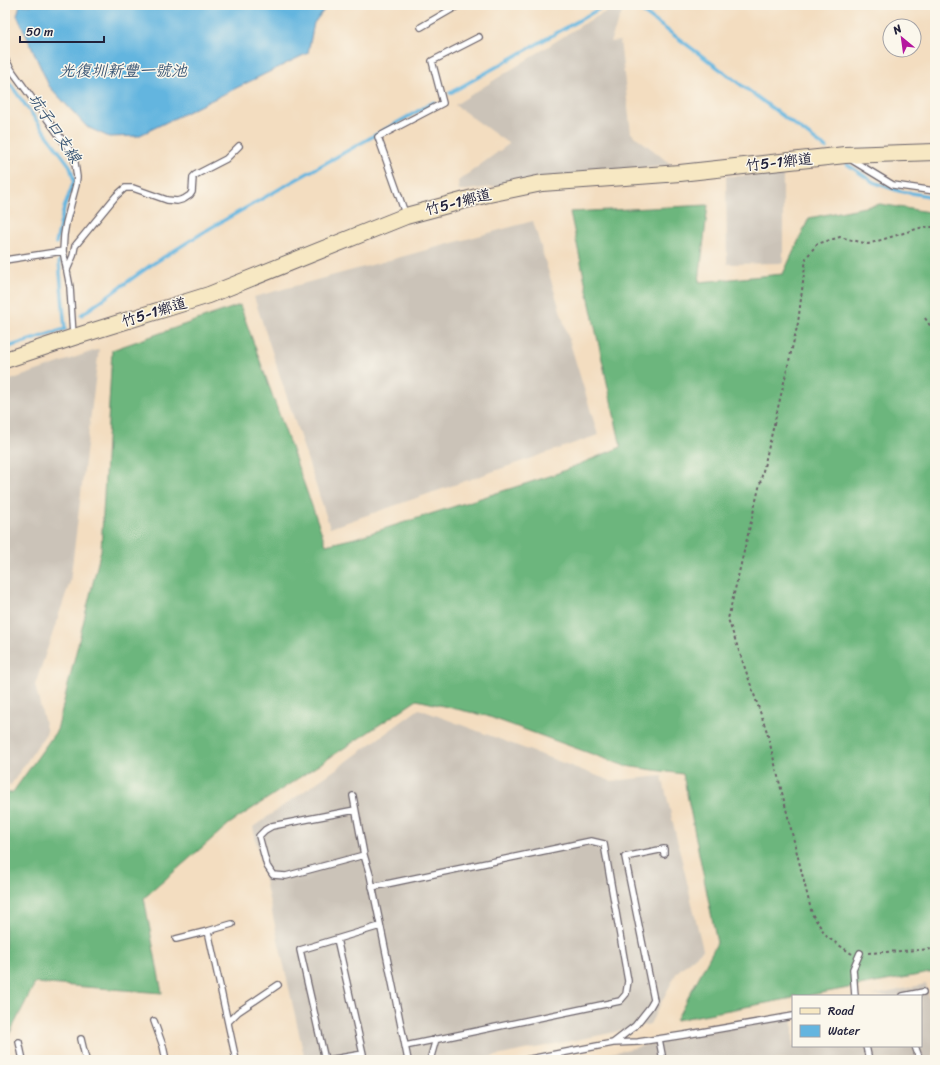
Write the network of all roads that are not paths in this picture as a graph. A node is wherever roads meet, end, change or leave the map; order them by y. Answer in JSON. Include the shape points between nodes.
{"nodes":[{"id":1,"x":459,"y":5,"type":"edge"},
{"id":2,"x":421,"y":27,"type":"dead end"},
{"id":3,"x":479,"y":36,"type":"dead end"},
{"id":4,"x":5,"y":59,"type":"edge"},
{"id":5,"x":239,"y":146,"type":"dead end"},
{"id":6,"x":935,"y":152,"type":"edge"},
{"id":7,"x":844,"y":155,"type":"junction"},
{"id":8,"x":935,"y":191,"type":"edge"},
{"id":9,"x":406,"y":216,"type":"junction"},
{"id":10,"x":63,"y":251,"type":"junction"},
{"id":11,"x":5,"y":260,"type":"edge"},
{"id":12,"x":67,"y":270,"type":"junction"},
{"id":13,"x":74,"y":337,"type":"junction"},
{"id":14,"x":5,"y":360,"type":"edge"},
{"id":15,"x":353,"y":796,"type":"dead end"},
{"id":16,"x":356,"y":810,"type":"junction"},
{"id":17,"x":664,"y":854,"type":"dead end"},
{"id":18,"x":364,"y":855,"type":"junction"},
{"id":19,"x":372,"y":887,"type":"junction"},
{"id":20,"x":232,"y":924,"type":"dead end"},
{"id":21,"x":380,"y":926,"type":"junction"},
{"id":22,"x":208,"y":932,"type":"junction"},
{"id":23,"x":176,"y":939,"type":"dead end"},
{"id":24,"x":337,"y":939,"type":"junction"},
{"id":25,"x":860,"y":953,"type":"road end"},
{"id":26,"x":278,"y":985,"type":"dead end"},
{"id":27,"x":923,"y":992,"type":"dead end"},
{"id":28,"x":855,"y":995,"type":"edge"},
{"id":29,"x":908,"y":995,"type":"edge"},
{"id":30,"x":792,"y":1016,"type":"edge"},
{"id":31,"x":154,"y":1021,"type":"dead end"},
{"id":32,"x":228,"y":1022,"type":"junction"},
{"id":33,"x":82,"y":1039,"type":"dead end"},
{"id":34,"x":436,"y":1039,"type":"junction"},
{"id":35,"x":659,"y":1039,"type":"junction"},
{"id":36,"x":19,"y":1042,"type":"dead end"},
{"id":37,"x":613,"y":1043,"type":"junction"},
{"id":38,"x":405,"y":1046,"type":"junction"},
{"id":39,"x":866,"y":1047,"type":"edge"},
{"id":40,"x":915,"y":1047,"type":"edge"},
{"id":41,"x":23,"y":1060,"type":"edge"},
{"id":42,"x":86,"y":1060,"type":"edge"},
{"id":43,"x":166,"y":1060,"type":"edge"},
{"id":44,"x":236,"y":1060,"type":"edge"},
{"id":45,"x":327,"y":1060,"type":"edge"},
{"id":46,"x":408,"y":1060,"type":"edge"},
{"id":47,"x":430,"y":1060,"type":"edge"},
{"id":48,"x":525,"y":1060,"type":"edge"},
{"id":49,"x":663,"y":1060,"type":"edge"},
{"id":50,"x":869,"y":1060,"type":"edge"},
{"id":51,"x":920,"y":1060,"type":"edge"}],
"edges":[{"from":1,"to":2,"type":"lane"},
{"from":3,"to":9,"type":"lane","via":[[432,61],[443,103],[378,137]]},
{"from":4,"to":10,"type":"lane","via":[[74,156],[77,177],[66,223]]},
{"from":5,"to":12,"type":"lane","via":[[226,159],[195,175],[192,192],[184,199],[167,200],[133,188],[125,188],[75,246]]},
{"from":6,"to":7,"type":"street","name":"竹5-1鄉道"},
{"from":7,"to":8,"type":"lane","via":[[893,186]]},
{"from":7,"to":9,"type":"street","name":"竹5-1鄉道","via":[[680,173],[542,183],[484,195]]},
{"from":9,"to":13,"type":"street","name":"竹5-1鄉道","via":[[209,295]]},
{"from":10,"to":11,"type":"lane"},
{"from":10,"to":12,"type":"lane"},
{"from":12,"to":13,"type":"lane"},
{"from":13,"to":14,"type":"street","name":"竹5-1鄉道"},
{"from":15,"to":16,"type":"lane"},
{"from":16,"to":18,"type":"lane"},
{"from":16,"to":18,"type":"lane","via":[[272,826],[260,836],[273,875],[286,876]]},
{"from":17,"to":37,"type":"lane","via":[[664,849],[625,857],[654,1000],[635,1026]]},
{"from":18,"to":19,"type":"lane"},
{"from":19,"to":21,"type":"lane"},
{"from":19,"to":34,"type":"lane","via":[[591,841],[604,844],[628,981],[626,994],[620,1001]]},
{"from":20,"to":22,"type":"lane"},
{"from":21,"to":24,"type":"lane"},
{"from":21,"to":38,"type":"lane"},
{"from":22,"to":23,"type":"lane"},
{"from":22,"to":32,"type":"lane"},
{"from":24,"to":45,"type":"lane","via":[[300,950]]},
{"from":24,"to":45,"type":"lane","via":[[363,1054]]},
{"from":25,"to":28,"type":"lane","via":[[853,969]]},
{"from":26,"to":32,"type":"lane","via":[[238,1012]]},
{"from":27,"to":29,"type":"lane"},
{"from":30,"to":35,"type":"lane"},
{"from":31,"to":43,"type":"lane"},
{"from":32,"to":44,"type":"lane"},
{"from":33,"to":42,"type":"lane"},
{"from":34,"to":38,"type":"lane"},
{"from":34,"to":47,"type":"lane"},
{"from":35,"to":37,"type":"lane"},
{"from":35,"to":49,"type":"lane"},
{"from":36,"to":41,"type":"lane"},
{"from":37,"to":48,"type":"lane"},
{"from":38,"to":46,"type":"lane"},
{"from":39,"to":50,"type":"lane"},
{"from":40,"to":51,"type":"lane"}]}
